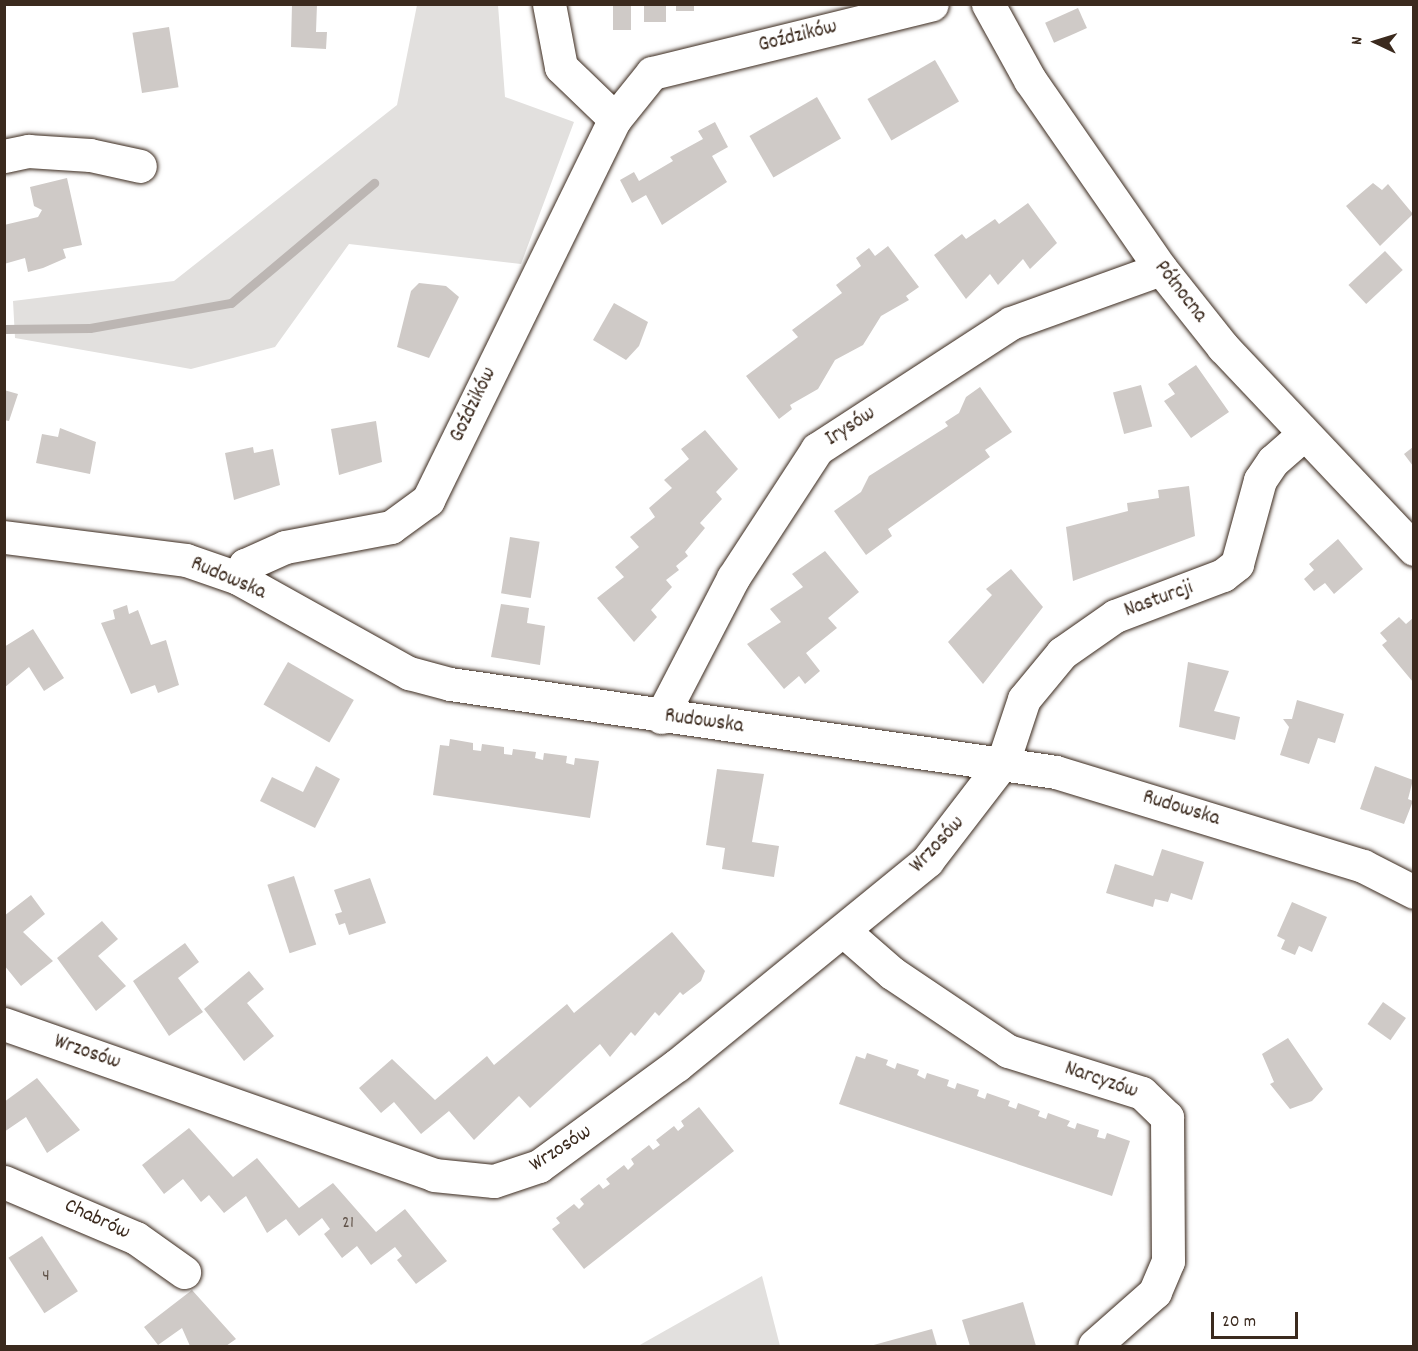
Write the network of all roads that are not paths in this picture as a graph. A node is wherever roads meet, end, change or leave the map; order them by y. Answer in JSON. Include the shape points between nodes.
{"nodes":[{"id":1,"x":549,"y":4,"type":"edge"},
{"id":2,"x":932,"y":4,"type":"edge"},
{"id":3,"x":988,"y":4,"type":"edge"},
{"id":4,"x":615,"y":119,"type":"junction"},
{"id":5,"x":4,"y":156,"type":"edge"},
{"id":6,"x":140,"y":166,"type":"dead end"},
{"id":7,"x":1161,"y":269,"type":"junction"},
{"id":8,"x":1304,"y":434,"type":"junction"},
{"id":9,"x":9,"y":545,"type":"edge"},
{"id":10,"x":1413,"y":549,"type":"edge"},
{"id":11,"x":238,"y":578,"type":"junction"},
{"id":12,"x":661,"y":717,"type":"junction"},
{"id":13,"x":1003,"y":762,"type":"junction"},
{"id":14,"x":1413,"y":892,"type":"edge"},
{"id":15,"x":845,"y":932,"type":"junction"},
{"id":16,"x":4,"y":1024,"type":"edge"},
{"id":17,"x":4,"y":1182,"type":"edge"},
{"id":18,"x":184,"y":1272,"type":"dead end"},
{"id":19,"x":1094,"y":1347,"type":"edge"}],
"edges":[{"from":1,"to":4,"type":"street","via":[[561,67]]},
{"from":2,"to":4,"type":"street","name":"Goździków","via":[[652,73]]},
{"from":3,"to":7,"type":"street","name":"Północna","via":[[1030,80]]},
{"from":4,"to":11,"type":"street","name":"Goździków","via":[[428,500],[391,527],[285,547],[245,565]]},
{"from":5,"to":6,"type":"street","via":[[28,151],[90,155]]},
{"from":7,"to":8,"type":"street","name":"Północna"},
{"from":7,"to":12,"type":"street","name":"Irysów","via":[[1011,323],[817,448],[733,578]]},
{"from":8,"to":10,"type":"street","name":"Północna"},
{"from":8,"to":13,"type":"street","name":"Nasturcji","via":[[1273,461],[1260,480],[1237,564],[1223,575],[1086,632],[1024,699]]},
{"from":9,"to":11,"type":"street","name":"Rudowska","via":[[186,560]]},
{"from":11,"to":12,"type":"street","name":"Rudowska","via":[[409,673]]},
{"from":12,"to":13,"type":"street","name":"Rudowska"},
{"from":13,"to":14,"type":"street","name":"Rudowska","via":[[1101,784],[1293,843],[1362,866]]},
{"from":13,"to":15,"type":"street","name":"Wrzosów","via":[[927,861]]},
{"from":15,"to":16,"type":"street","name":"Wrzosów","via":[[559,1155],[494,1181],[434,1175]]},
{"from":15,"to":19,"type":"street","name":"Narcyzów","via":[[892,973],[1008,1051],[1142,1093],[1167,1118],[1168,1261],[1155,1292]]},
{"from":17,"to":18,"type":"street","name":"Chabrów","via":[[136,1238]]}]}
